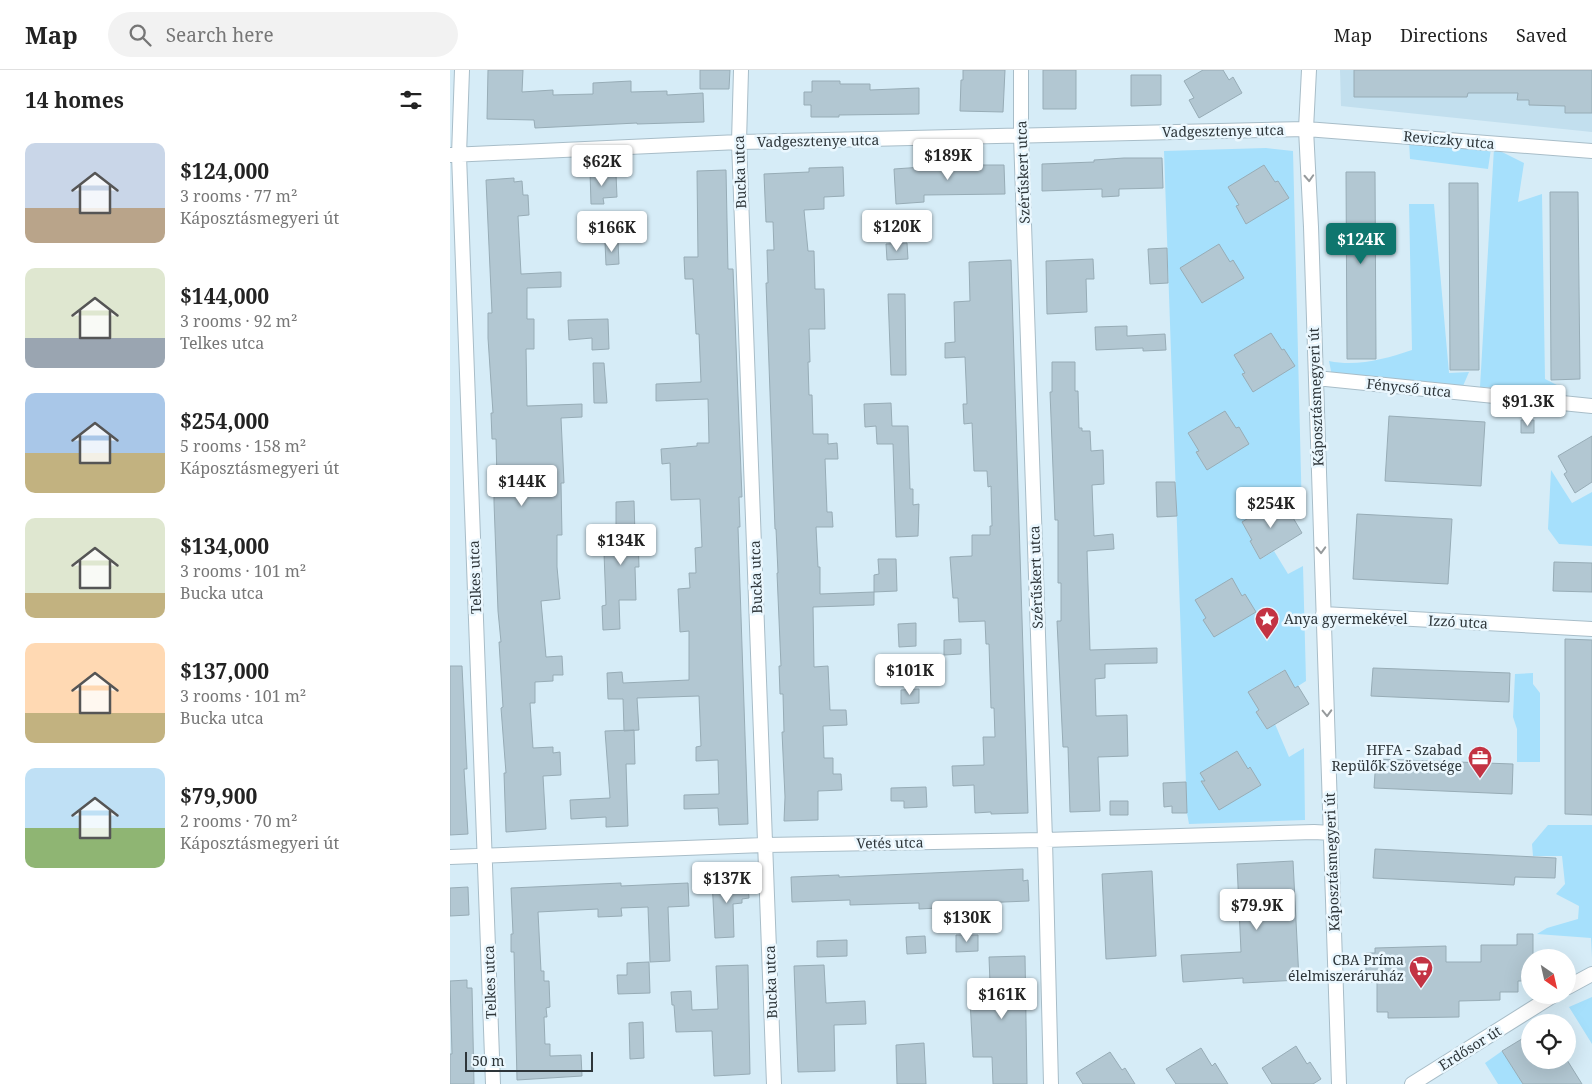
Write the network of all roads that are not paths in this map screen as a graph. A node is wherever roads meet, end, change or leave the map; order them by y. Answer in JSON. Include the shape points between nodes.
{"nodes":[{"id":1,"x":462,"y":70,"type":"edge"},
{"id":2,"x":741,"y":70,"type":"edge"},
{"id":3,"x":1021,"y":70,"type":"edge"},
{"id":4,"x":1309,"y":70,"type":"edge"},
{"id":5,"x":1306,"y":129,"type":"junction"},
{"id":6,"x":1021,"y":136,"type":"junction"},
{"id":7,"x":739,"y":142,"type":"junction"},
{"id":8,"x":1592,"y":151,"type":"edge"},
{"id":9,"x":454,"y":155,"type":"edge"},
{"id":10,"x":1316,"y":378,"type":"junction"},
{"id":11,"x":1592,"y":406,"type":"edge"},
{"id":12,"x":1323,"y":614,"type":"junction"},
{"id":13,"x":1592,"y":629,"type":"edge"},
{"id":14,"x":1330,"y":833,"type":"junction"},
{"id":15,"x":1045,"y":840,"type":"junction"},
{"id":16,"x":766,"y":845,"type":"junction"},
{"id":17,"x":486,"y":856,"type":"junction"},
{"id":18,"x":450,"y":857,"type":"edge"},
{"id":19,"x":1592,"y":974,"type":"edge"},
{"id":20,"x":1576,"y":983,"type":"edge"},
{"id":21,"x":1540,"y":1004,"type":"edge"},
{"id":22,"x":493,"y":1084,"type":"edge"},
{"id":23,"x":774,"y":1084,"type":"edge"},
{"id":24,"x":1051,"y":1084,"type":"edge"},
{"id":25,"x":1338,"y":1084,"type":"edge"},
{"id":26,"x":1412,"y":1084,"type":"edge"}],
"edges":[{"from":1,"to":9,"type":"street","name":"Telkes utca"},
{"from":2,"to":7,"type":"street","name":"Bucka utca"},
{"from":3,"to":6,"type":"street","name":"Szérűskert utca"},
{"from":4,"to":5,"type":"street","name":"Káposztásmegyeri út"},
{"from":5,"to":6,"type":"street","name":"Vadgesztenye utca"},
{"from":5,"to":8,"type":"street","name":"Reviczky utca"},
{"from":5,"to":10,"type":"street","name":"Káposztásmegyeri út","one_way":true},
{"from":6,"to":7,"type":"street","name":"Vadgesztenye utca"},
{"from":6,"to":15,"type":"street","name":"Szérűskert utca"},
{"from":7,"to":9,"type":"street","name":"Vadgesztenye utca"},
{"from":7,"to":16,"type":"street","name":"Bucka utca"},
{"from":9,"to":17,"type":"street","name":"Telkes utca"},
{"from":10,"to":11,"type":"street","name":"Fénycső utca"},
{"from":10,"to":12,"type":"street","name":"Káposztásmegyeri út","one_way":true},
{"from":12,"to":13,"type":"street","name":"Izzó utca"},
{"from":12,"to":14,"type":"street","name":"Káposztásmegyeri út","one_way":true},
{"from":14,"to":15,"type":"street","name":"Vetés utca"},
{"from":14,"to":25,"type":"street","name":"Káposztásmegyeri út"},
{"from":15,"to":16,"type":"street","name":"Vetés utca"},
{"from":15,"to":24,"type":"street","name":"Szérűskert utca"},
{"from":16,"to":17,"type":"street","name":"Vetés utca"},
{"from":16,"to":23,"type":"street","name":"Bucka utca"},
{"from":17,"to":18,"type":"street","name":"Vetés utca"},
{"from":17,"to":22,"type":"street","name":"Telkes utca"},
{"from":19,"to":20,"type":"street"},
{"from":21,"to":26,"type":"street","name":"Erdősor út"}]}
